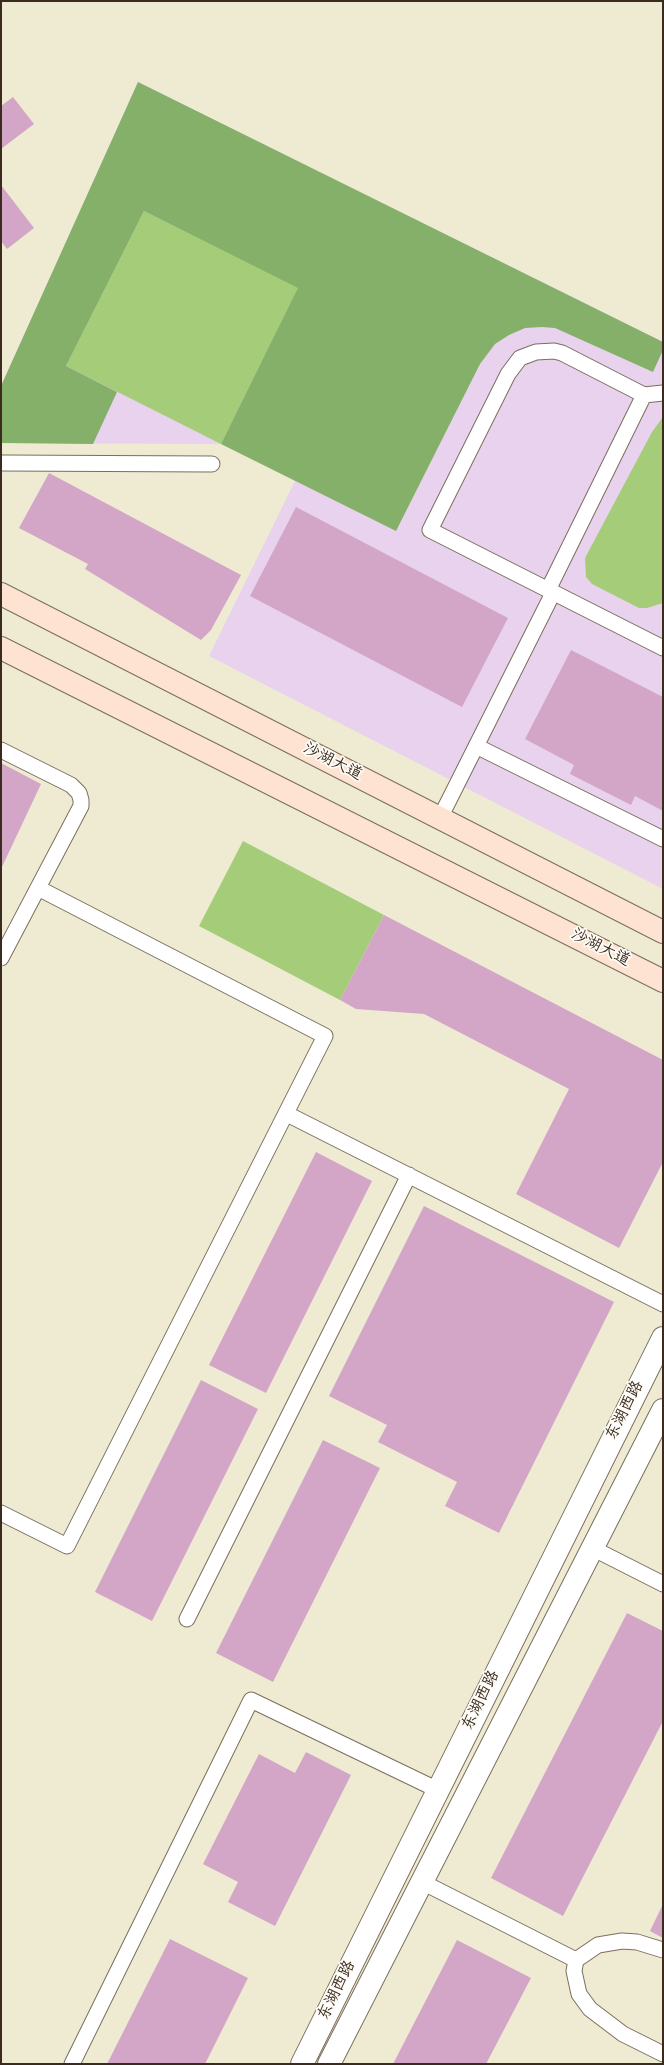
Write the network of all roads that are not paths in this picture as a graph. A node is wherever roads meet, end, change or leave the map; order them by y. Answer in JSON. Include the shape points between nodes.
{"nodes":[{"id":1,"x":663,"y":393,"type":"edge"},
{"id":2,"x":644,"y":395,"type":"junction"},
{"id":3,"x":1,"y":463,"type":"edge"},
{"id":4,"x":212,"y":464,"type":"dead end"},
{"id":5,"x":551,"y":591,"type":"junction"},
{"id":6,"x":1,"y":594,"type":"edge"},
{"id":7,"x":1,"y":648,"type":"edge"},
{"id":8,"x":663,"y":648,"type":"edge"},
{"id":9,"x":476,"y":746,"type":"junction"},
{"id":10,"x":1,"y":750,"type":"edge"},
{"id":11,"x":440,"y":818,"type":"junction"},
{"id":12,"x":663,"y":839,"type":"edge"},
{"id":13,"x":38,"y":888,"type":"junction"},
{"id":14,"x":663,"y":932,"type":"edge"},
{"id":15,"x":1,"y":958,"type":"edge"},
{"id":16,"x":663,"y":981,"type":"edge"},
{"id":17,"x":287,"y":1114,"type":"junction"},
{"id":18,"x":409,"y":1175,"type":"junction"},
{"id":19,"x":663,"y":1304,"type":"edge"},
{"id":20,"x":663,"y":1338,"type":"edge"},
{"id":21,"x":663,"y":1410,"type":"edge"},
{"id":22,"x":1,"y":1513,"type":"edge"},
{"id":23,"x":592,"y":1548,"type":"junction"},
{"id":24,"x":663,"y":1584,"type":"edge"},
{"id":25,"x":187,"y":1619,"type":"dead end"},
{"id":26,"x":438,"y":1790,"type":"junction"},
{"id":27,"x":422,"y":1882,"type":"junction"},
{"id":28,"x":663,"y":1950,"type":"edge"},
{"id":29,"x":576,"y":1960,"type":"junction"},
{"id":30,"x":663,"y":2054,"type":"edge"},
{"id":31,"x":72,"y":2064,"type":"edge"},
{"id":32,"x":302,"y":2064,"type":"edge"},
{"id":33,"x":329,"y":2064,"type":"edge"}],
"edges":[{"from":1,"to":2,"type":"lane"},
{"from":2,"to":5,"type":"lane"},
{"from":2,"to":5,"type":"lane","via":[[562,354],[544,351],[520,358],[508,374],[430,530]]},
{"from":3,"to":4,"type":"lane"},
{"from":5,"to":8,"type":"lane"},
{"from":5,"to":9,"type":"lane"},
{"from":6,"to":11,"type":"main road","name":"沙湖大道"},
{"from":7,"to":16,"type":"main road","name":"沙湖大道"},
{"from":9,"to":11,"type":"lane"},
{"from":9,"to":12,"type":"lane"},
{"from":10,"to":13,"type":"lane","via":[[71,785],[79,793],[81,800],[81,806]]},
{"from":11,"to":14,"type":"main road","name":"沙湖大道"},
{"from":13,"to":15,"type":"lane"},
{"from":13,"to":17,"type":"lane","via":[[325,1036]]},
{"from":17,"to":18,"type":"lane"},
{"from":17,"to":22,"type":"lane","via":[[67,1546]]},
{"from":18,"to":19,"type":"lane"},
{"from":18,"to":25,"type":"lane"},
{"from":20,"to":26,"type":"street","name":"东湖西路"},
{"from":21,"to":23,"type":"street","name":"东湖西路"},
{"from":23,"to":24,"type":"lane"},
{"from":23,"to":27,"type":"street","name":"东湖西路"},
{"from":26,"to":31,"type":"lane","via":[[251,1700]]},
{"from":26,"to":32,"type":"street","name":"东湖西路"},
{"from":27,"to":29,"type":"lane"},
{"from":27,"to":33,"type":"street","name":"东湖西路"},
{"from":28,"to":29,"type":"lane","via":[[637,1942],[611,1942],[598,1944]]},
{"from":29,"to":30,"type":"lane","via":[[575,1983],[579,1994],[590,2009],[623,2034]]}]}
